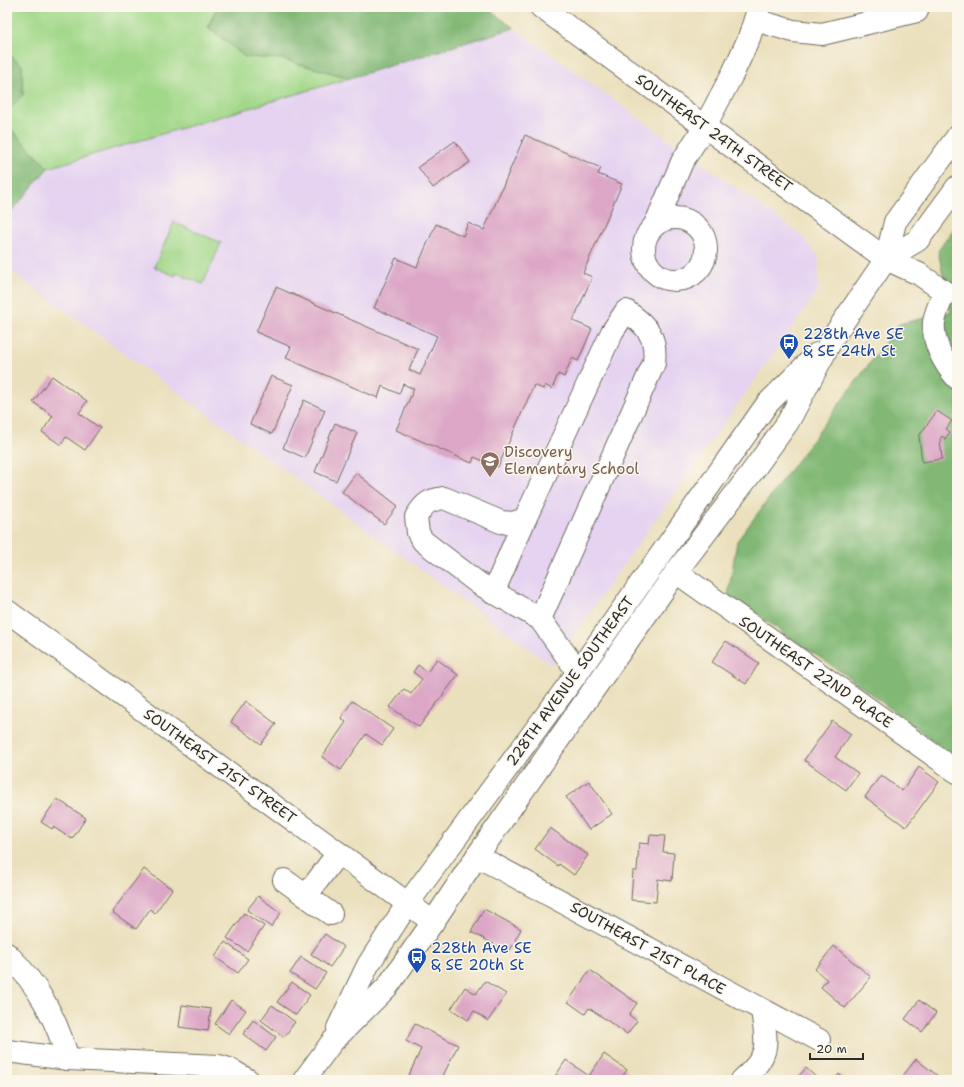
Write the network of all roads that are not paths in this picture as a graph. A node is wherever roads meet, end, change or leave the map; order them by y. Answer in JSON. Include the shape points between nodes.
{"nodes":[{"id":1,"x":541,"y":7,"type":"edge"},
{"id":2,"x":917,"y":11,"type":"dead end"},
{"id":3,"x":757,"y":13,"type":"edge"},
{"id":4,"x":705,"y":126,"type":"junction"},
{"id":5,"x":957,"y":137,"type":"edge"},
{"id":6,"x":957,"y":187,"type":"edge"},
{"id":7,"x":656,"y":223,"type":"dead end"},
{"id":8,"x":886,"y":259,"type":"junction"},
{"id":9,"x":951,"y":296,"type":"edge"},
{"id":10,"x":833,"y":337,"type":"junction"},
{"id":11,"x":957,"y":378,"type":"edge"},
{"id":12,"x":525,"y":519,"type":"junction"},
{"id":13,"x":676,"y":572,"type":"junction"},
{"id":14,"x":493,"y":592,"type":"junction"},
{"id":15,"x":7,"y":611,"type":"edge"},
{"id":16,"x":540,"y":619,"type":"junction"},
{"id":17,"x":578,"y":672,"type":"junction"},
{"id":18,"x":535,"y":772,"type":"junction"},
{"id":19,"x":957,"y":772,"type":"edge"},
{"id":20,"x":338,"y":853,"type":"junction"},
{"id":21,"x":477,"y":856,"type":"junction"},
{"id":22,"x":284,"y":880,"type":"dead end"},
{"id":23,"x":306,"y":896,"type":"junction"},
{"id":24,"x":408,"y":904,"type":"junction"},
{"id":25,"x":331,"y":914,"type":"dead end"},
{"id":26,"x":433,"y":922,"type":"junction"},
{"id":27,"x":7,"y":954,"type":"edge"},
{"id":28,"x":762,"y":1010,"type":"junction"},
{"id":29,"x":819,"y":1040,"type":"dead end"},
{"id":30,"x":332,"y":1042,"type":"junction"},
{"id":31,"x":7,"y":1051,"type":"edge"},
{"id":32,"x":68,"y":1059,"type":"junction"},
{"id":33,"x":248,"y":1080,"type":"edge"},
{"id":34,"x":304,"y":1080,"type":"edge"},
{"id":35,"x":742,"y":1080,"type":"edge"}],
"edges":[{"from":1,"to":4,"type":"street","name":"SOUTHEAST 24TH STREET"},
{"from":2,"to":3,"type":"street","via":[[822,34],[793,31]]},
{"from":3,"to":4,"type":"street","via":[[733,73]]},
{"from":4,"to":7,"type":"street","via":[[682,162]]},
{"from":4,"to":8,"type":"street","name":"SOUTHEAST 24TH STREET"},
{"from":5,"to":8,"type":"street","name":"228TH AVENUE SOUTHEAST","via":[[895,222]]},
{"from":6,"to":8,"type":"street","name":"228TH AVENUE SOUTHEAST","via":[[918,240]]},
{"from":8,"to":9,"type":"street","name":"SOUTHEAST 24TH STREET","via":[[919,274]]},
{"from":8,"to":10,"type":"street","name":"228TH AVENUE SOUTHEAST"},
{"from":9,"to":11,"type":"street","via":[[937,308],[934,323],[941,356]]},
{"from":10,"to":13,"type":"street","name":"228TH AVENUE SOUTHEAST","via":[[788,422]]},
{"from":10,"to":17,"type":"street","name":"228TH AVENUE SOUTHEAST","via":[[767,404]]},
{"from":12,"to":14,"type":"street"},
{"from":12,"to":14,"type":"street","via":[[513,524],[501,522],[444,498],[426,502],[416,517],[418,533],[423,541]]},
{"from":12,"to":16,"type":"street","via":[[612,332],[626,311],[640,320],[650,333],[656,349],[654,363]]},
{"from":13,"to":18,"type":"street","name":"228TH AVENUE SOUTHEAST"},
{"from":13,"to":19,"type":"street","name":"SOUTHEAST 22ND PLACE"},
{"from":14,"to":16,"type":"street"},
{"from":15,"to":20,"type":"street","name":"SOUTHEAST 21ST STREET"},
{"from":16,"to":17,"type":"street"},
{"from":17,"to":18,"type":"street","via":[[572,695],[554,726]]},
{"from":17,"to":24,"type":"street","name":"228TH AVENUE SOUTHEAST"},
{"from":18,"to":21,"type":"street","name":"228TH AVENUE SOUTHEAST"},
{"from":20,"to":23,"type":"street"},
{"from":20,"to":24,"type":"street","name":"SOUTHEAST 21ST STREET"},
{"from":21,"to":26,"type":"street","name":"228TH AVENUE SOUTHEAST"},
{"from":21,"to":28,"type":"street","name":"SOUTHEAST 21ST PLACE"},
{"from":22,"to":23,"type":"street"},
{"from":23,"to":25,"type":"street"},
{"from":24,"to":26,"type":"street","name":"SOUTHEAST 21ST STREET"},
{"from":24,"to":30,"type":"street","name":"228TH AVENUE SOUTHEAST","via":[[368,965]]},
{"from":26,"to":30,"type":"street","name":"228TH AVENUE SOUTHEAST","via":[[387,987]]},
{"from":27,"to":32,"type":"street","via":[[25,973],[47,1004]]},
{"from":28,"to":29,"type":"street","name":"SOUTHEAST 21ST PLACE"},
{"from":28,"to":35,"type":"street","via":[[765,1051],[761,1061]]},
{"from":30,"to":34,"type":"street","name":"228TH AVENUE SOUTHEAST"},
{"from":31,"to":32,"type":"street"},
{"from":32,"to":33,"type":"street","via":[[219,1066]]}]}
